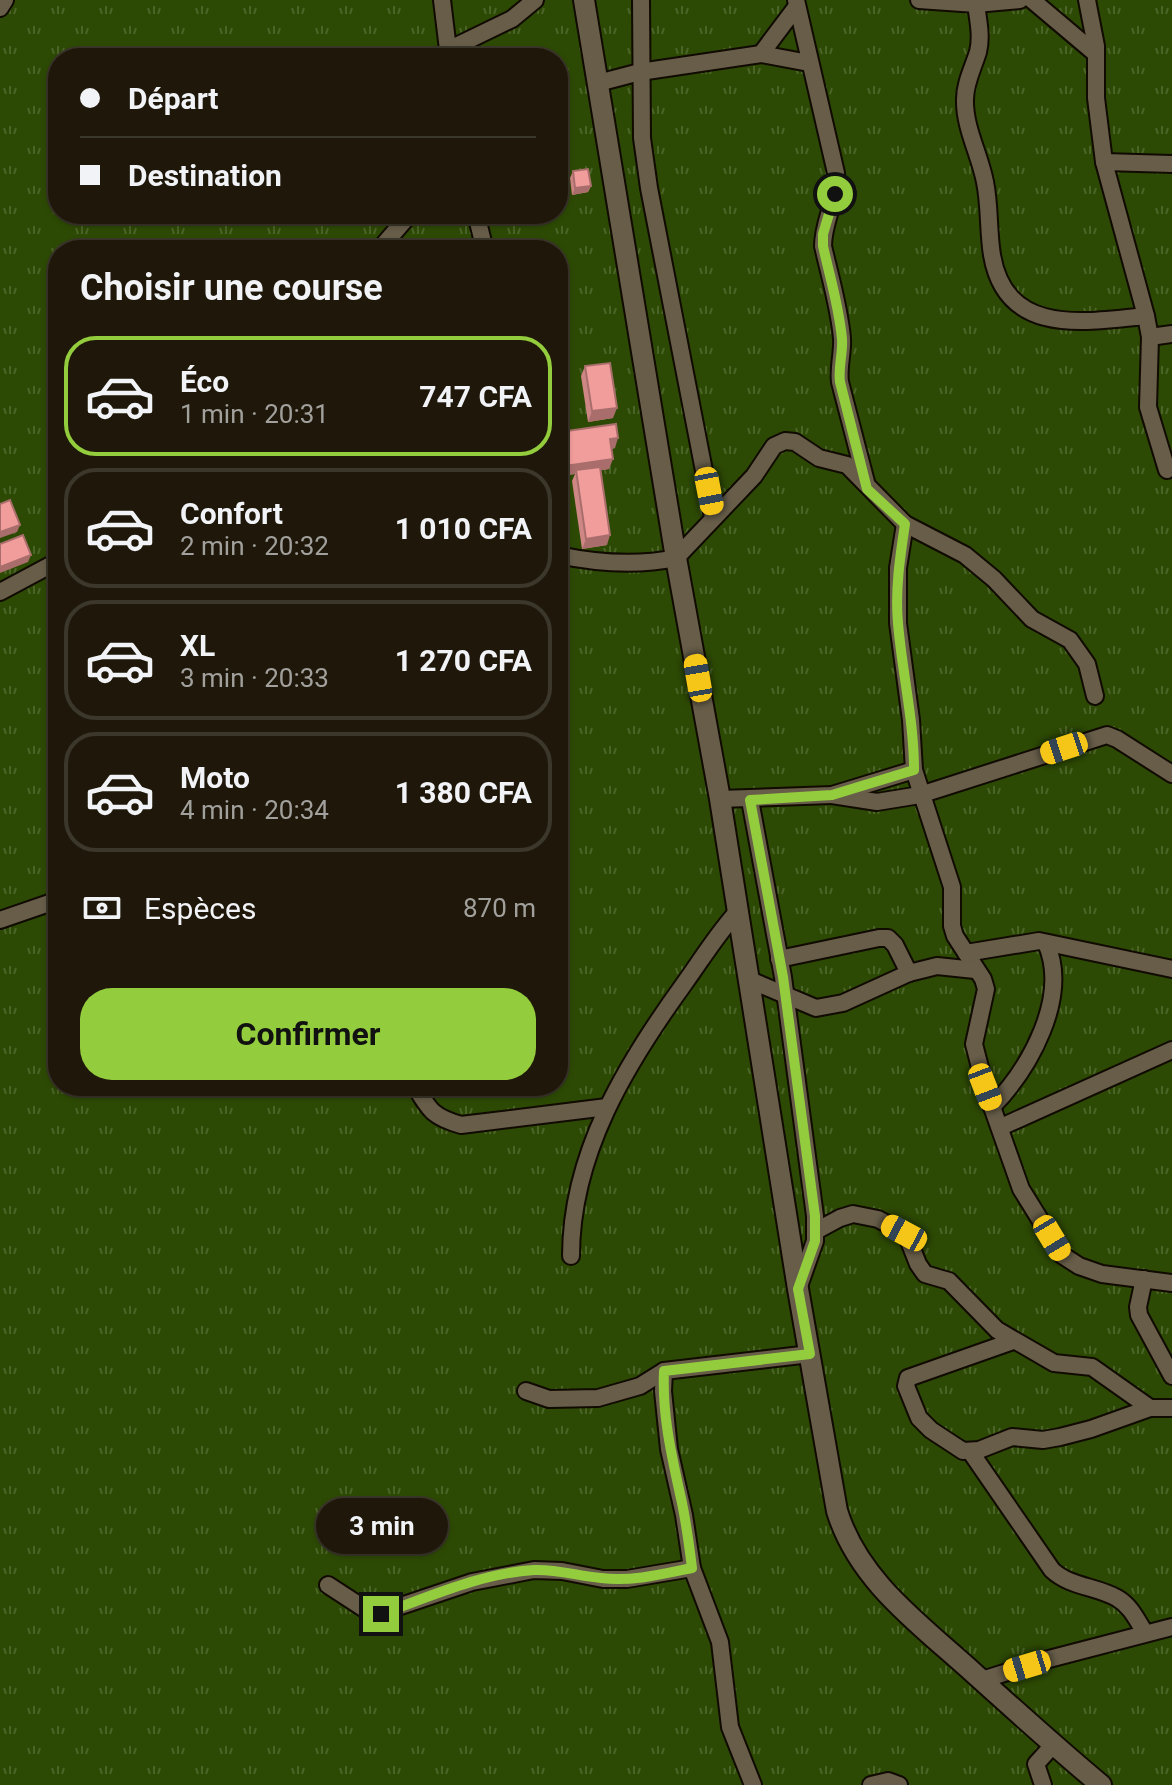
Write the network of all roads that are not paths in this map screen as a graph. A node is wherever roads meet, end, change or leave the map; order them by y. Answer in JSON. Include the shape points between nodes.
{"nodes":[{"id":1,"x":5,"y":0,"type":"edge"},
{"id":2,"x":442,"y":0,"type":"edge"},
{"id":3,"x":535,"y":0,"type":"edge"},
{"id":4,"x":584,"y":0,"type":"edge"},
{"id":5,"x":641,"y":0,"type":"edge"},
{"id":6,"x":919,"y":0,"type":"edge"},
{"id":7,"x":1020,"y":0,"type":"edge"},
{"id":8,"x":1032,"y":0,"type":"edge"},
{"id":9,"x":1087,"y":0,"type":"edge"},
{"id":10,"x":967,"y":2,"type":"edge"},
{"id":11,"x":796,"y":3,"type":"edge"},
{"id":12,"x":0,"y":8,"type":"edge"},
{"id":13,"x":447,"y":48,"type":"edge"},
{"id":14,"x":459,"y":48,"type":"edge"},
{"id":15,"x":761,"y":54,"type":"junction"},
{"id":16,"x":1096,"y":54,"type":"junction"},
{"id":17,"x":809,"y":63,"type":"junction"},
{"id":18,"x":640,"y":72,"type":"junction"},
{"id":19,"x":598,"y":83,"type":"junction"},
{"id":20,"x":1104,"y":162,"type":"junction"},
{"id":21,"x":1172,"y":164,"type":"edge"},
{"id":22,"x":401,"y":224,"type":"edge"},
{"id":23,"x":388,"y":240,"type":"edge"},
{"id":24,"x":1146,"y":316,"type":"junction"},
{"id":25,"x":1172,"y":334,"type":"edge"},
{"id":26,"x":1150,"y":337,"type":"junction"},
{"id":27,"x":1167,"y":470,"type":"dead end"},
{"id":28,"x":867,"y":489,"type":"junction"},
{"id":29,"x":713,"y":517,"type":"junction"},
{"id":30,"x":905,"y":524,"type":"junction"},
{"id":31,"x":568,"y":557,"type":"edge"},
{"id":32,"x":676,"y":558,"type":"junction"},
{"id":33,"x":48,"y":566,"type":"edge"},
{"id":34,"x":0,"y":592,"type":"edge"},
{"id":35,"x":1095,"y":696,"type":"dead end"},
{"id":36,"x":914,"y":770,"type":"junction"},
{"id":37,"x":1172,"y":774,"type":"edge"},
{"id":38,"x":832,"y":795,"type":"junction"},
{"id":39,"x":920,"y":795,"type":"junction"},
{"id":40,"x":720,"y":799,"type":"junction"},
{"id":41,"x":750,"y":800,"type":"junction"},
{"id":42,"x":48,"y":903,"type":"edge"},
{"id":43,"x":738,"y":911,"type":"junction"},
{"id":44,"x":0,"y":920,"type":"edge"},
{"id":45,"x":1046,"y":943,"type":"junction"},
{"id":46,"x":966,"y":953,"type":"junction"},
{"id":47,"x":779,"y":959,"type":"junction"},
{"id":48,"x":1172,"y":969,"type":"edge"},
{"id":49,"x":975,"y":970,"type":"junction"},
{"id":50,"x":909,"y":973,"type":"junction"},
{"id":51,"x":750,"y":980,"type":"junction"},
{"id":52,"x":785,"y":993,"type":"junction"},
{"id":53,"x":1172,"y":1050,"type":"edge"},
{"id":54,"x":421,"y":1096,"type":"edge"},
{"id":55,"x":607,"y":1107,"type":"junction"},
{"id":56,"x":992,"y":1107,"type":"junction"},
{"id":57,"x":1001,"y":1127,"type":"junction"},
{"id":58,"x":816,"y":1231,"type":"junction"},
{"id":59,"x":571,"y":1256,"type":"dead end"},
{"id":60,"x":1144,"y":1279,"type":"junction"},
{"id":61,"x":1172,"y":1283,"type":"edge"},
{"id":62,"x":798,"y":1289,"type":"junction"},
{"id":63,"x":1013,"y":1341,"type":"junction"},
{"id":64,"x":810,"y":1354,"type":"junction"},
{"id":65,"x":664,"y":1371,"type":"junction"},
{"id":66,"x":1172,"y":1376,"type":"edge"},
{"id":67,"x":526,"y":1391,"type":"dead end"},
{"id":68,"x":1150,"y":1408,"type":"junction"},
{"id":69,"x":1172,"y":1408,"type":"edge"},
{"id":70,"x":970,"y":1451,"type":"junction"},
{"id":71,"x":692,"y":1568,"type":"junction"},
{"id":72,"x":328,"y":1585,"type":"dead end"},
{"id":73,"x":1172,"y":1627,"type":"edge"},
{"id":74,"x":1145,"y":1633,"type":"junction"},
{"id":75,"x":982,"y":1680,"type":"junction"},
{"id":76,"x":1053,"y":1745,"type":"junction"},
{"id":77,"x":753,"y":1785,"type":"edge"},
{"id":78,"x":871,"y":1785,"type":"edge"},
{"id":79,"x":899,"y":1785,"type":"edge"},
{"id":80,"x":1043,"y":1785,"type":"edge"},
{"id":81,"x":1101,"y":1785,"type":"edge"}],
"edges":[{"from":1,"to":12,"type":"street"},
{"from":2,"to":13,"type":"street"},
{"from":3,"to":14,"type":"street"},
{"from":4,"to":19,"type":"street"},
{"from":5,"to":18,"type":"street"},
{"from":6,"to":10,"type":"street"},
{"from":7,"to":10,"type":"street"},
{"from":8,"to":16,"type":"street"},
{"from":9,"to":16,"type":"street"},
{"from":10,"to":24,"type":"street","via":[[980,37],[965,113],[986,184],[992,254],[1004,289],[1046,319],[1085,322]]},
{"from":11,"to":15,"type":"street"},
{"from":11,"to":17,"type":"street"},
{"from":15,"to":17,"type":"street"},
{"from":15,"to":18,"type":"street"},
{"from":16,"to":20,"type":"street"},
{"from":17,"to":28,"type":"street","via":[[836,173],[823,246],[840,317],[839,372]]},
{"from":18,"to":19,"type":"street"},
{"from":18,"to":29,"type":"street","via":[[649,188]]},
{"from":19,"to":32,"type":"street"},
{"from":20,"to":21,"type":"street"},
{"from":20,"to":24,"type":"street"},
{"from":22,"to":23,"type":"street"},
{"from":24,"to":26,"type":"street"},
{"from":25,"to":26,"type":"street"},
{"from":26,"to":27,"type":"street","via":[[1148,407]]},
{"from":28,"to":29,"type":"street","via":[[847,465],[785,441],[774,446],[754,476]]},
{"from":28,"to":30,"type":"street"},
{"from":29,"to":32,"type":"street"},
{"from":30,"to":35,"type":"street","via":[[965,555],[1032,619],[1070,640],[1087,664]]},
{"from":30,"to":36,"type":"street","via":[[898,623]]},
{"from":31,"to":32,"type":"street","via":[[658,562]]},
{"from":32,"to":40,"type":"street"},
{"from":33,"to":34,"type":"street"},
{"from":36,"to":38,"type":"street"},
{"from":36,"to":39,"type":"street"},
{"from":37,"to":39,"type":"street","via":[[1107,735]]},
{"from":38,"to":39,"type":"street","via":[[877,802]]},
{"from":38,"to":41,"type":"street"},
{"from":39,"to":46,"type":"street","via":[[952,887],[952,926]]},
{"from":40,"to":41,"type":"street"},
{"from":40,"to":43,"type":"street"},
{"from":41,"to":47,"type":"street"},
{"from":42,"to":44,"type":"street"},
{"from":43,"to":51,"type":"street"},
{"from":43,"to":55,"type":"street","via":[[648,1036]]},
{"from":45,"to":46,"type":"street"},
{"from":45,"to":48,"type":"street"},
{"from":45,"to":56,"type":"street","via":[[1053,971],[1048,1012],[1014,1082]]},
{"from":46,"to":49,"type":"street"},
{"from":47,"to":50,"type":"street","via":[[888,938]]},
{"from":47,"to":52,"type":"street"},
{"from":49,"to":50,"type":"street","via":[[937,966]]},
{"from":49,"to":56,"type":"street","via":[[986,989],[974,1044]]},
{"from":50,"to":52,"type":"street","via":[[829,1007],[804,1005]]},
{"from":51,"to":52,"type":"street"},
{"from":51,"to":62,"type":"street"},
{"from":52,"to":58,"type":"street"},
{"from":53,"to":57,"type":"street"},
{"from":54,"to":55,"type":"street","via":[[441,1120],[461,1125]]},
{"from":55,"to":59,"type":"street","via":[[578,1188]]},
{"from":56,"to":57,"type":"street"},
{"from":57,"to":60,"type":"street","via":[[1021,1189],[1062,1255],[1102,1274]]},
{"from":58,"to":62,"type":"street"},
{"from":58,"to":63,"type":"street","via":[[853,1214],[878,1219],[904,1233],[925,1274],[949,1281]]},
{"from":60,"to":61,"type":"street"},
{"from":60,"to":66,"type":"street","via":[[1139,1315]]},
{"from":62,"to":64,"type":"street"},
{"from":63,"to":68,"type":"street","via":[[1054,1363],[1092,1367]]},
{"from":63,"to":70,"type":"street","via":[[905,1381],[919,1418],[956,1447]]},
{"from":64,"to":65,"type":"street"},
{"from":64,"to":75,"type":"street","via":[[832,1489],[842,1526],[861,1563],[893,1600]]},
{"from":65,"to":67,"type":"street","via":[[640,1386],[598,1398],[549,1399]]},
{"from":65,"to":71,"type":"street","via":[[669,1449]]},
{"from":68,"to":69,"type":"street"},
{"from":68,"to":70,"type":"street","via":[[1060,1437],[1012,1437]]},
{"from":70,"to":74,"type":"street","via":[[1052,1570],[1116,1597]]},
{"from":71,"to":72,"type":"street","via":[[627,1579],[534,1570],[472,1582],[374,1615]]},
{"from":71,"to":77,"type":"street","via":[[720,1642],[730,1727]]},
{"from":73,"to":74,"type":"street"},
{"from":74,"to":75,"type":"street"},
{"from":75,"to":76,"type":"street"},
{"from":76,"to":80,"type":"street","via":[[1036,1764]]},
{"from":76,"to":81,"type":"street"},
{"from":78,"to":79,"type":"street"}]}
